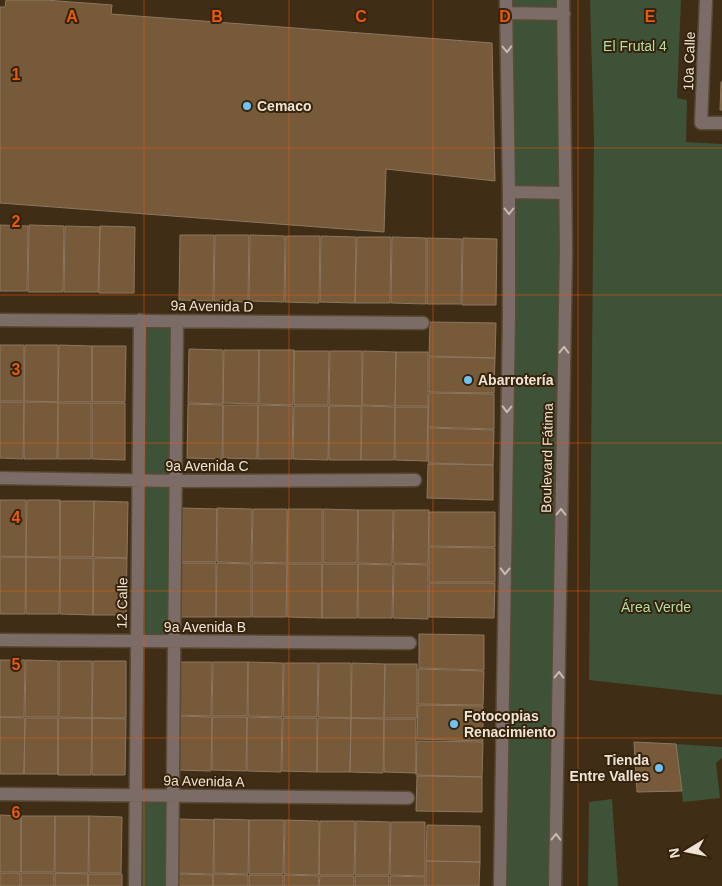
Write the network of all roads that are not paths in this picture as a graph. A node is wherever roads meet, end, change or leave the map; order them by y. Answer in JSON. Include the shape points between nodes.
{"nodes":[{"id":1,"x":563,"y":0,"type":"edge"},
{"id":2,"x":706,"y":0,"type":"edge"},
{"id":3,"x":507,"y":6,"type":"edge"},
{"id":4,"x":564,"y":14,"type":"junction"},
{"id":5,"x":722,"y":123,"type":"edge"},
{"id":6,"x":509,"y":192,"type":"junction"},
{"id":7,"x":565,"y":193,"type":"junction"},
{"id":8,"x":0,"y":320,"type":"edge"},
{"id":9,"x":141,"y":320,"type":"junction"},
{"id":10,"x":176,"y":321,"type":"junction"},
{"id":11,"x":423,"y":323,"type":"dead end"},
{"id":12,"x":0,"y":478,"type":"edge"},
{"id":13,"x":415,"y":480,"type":"dead end"},
{"id":14,"x":139,"y":481,"type":"junction"},
{"id":15,"x":175,"y":481,"type":"junction"},
{"id":16,"x":0,"y":640,"type":"edge"},
{"id":17,"x":138,"y":642,"type":"junction"},
{"id":18,"x":173,"y":642,"type":"junction"},
{"id":19,"x":410,"y":643,"type":"dead end"},
{"id":20,"x":0,"y":794,"type":"edge"},
{"id":21,"x":137,"y":795,"type":"junction"},
{"id":22,"x":172,"y":796,"type":"junction"},
{"id":23,"x":408,"y":798,"type":"dead end"},
{"id":24,"x":135,"y":886,"type":"edge"},
{"id":25,"x":172,"y":886,"type":"edge"},
{"id":26,"x":500,"y":886,"type":"edge"},
{"id":27,"x":555,"y":886,"type":"edge"}],
"edges":[{"from":1,"to":4,"type":"street","name":"Boulevard Fátima"},
{"from":2,"to":5,"type":"street","name":"10a Calle","via":[[701,123]]},
{"from":3,"to":4,"type":"street"},
{"from":3,"to":6,"type":"street","one_way":true},
{"from":4,"to":7,"type":"street","name":"Boulevard Fátima"},
{"from":6,"to":7,"type":"street"},
{"from":6,"to":26,"type":"street","one_way":true},
{"from":27,"to":7,"type":"street","name":"Boulevard Fátima","one_way":true},
{"from":8,"to":9,"type":"street","name":"9a Avenida D"},
{"from":9,"to":10,"type":"street","name":"9a Avenida D"},
{"from":9,"to":14,"type":"street","name":"12 Calle"},
{"from":10,"to":11,"type":"street","name":"9a Avenida D"},
{"from":10,"to":15,"type":"street"},
{"from":12,"to":14,"type":"street","name":"9a Avenida C"},
{"from":13,"to":15,"type":"street","name":"9a Avenida C"},
{"from":14,"to":15,"type":"street","name":"9a Avenida C"},
{"from":14,"to":17,"type":"street","name":"12 Calle"},
{"from":15,"to":18,"type":"street"},
{"from":16,"to":17,"type":"street","name":"9a Avenida B"},
{"from":17,"to":18,"type":"street","name":"9a Avenida B"},
{"from":17,"to":21,"type":"street","name":"12 Calle"},
{"from":18,"to":19,"type":"street","name":"9a Avenida B"},
{"from":18,"to":22,"type":"street"},
{"from":20,"to":21,"type":"street","name":"9a Avenida A"},
{"from":21,"to":22,"type":"street","name":"9a Avenida A"},
{"from":21,"to":24,"type":"street","name":"12 Calle"},
{"from":22,"to":23,"type":"street","name":"9a Avenida A"},
{"from":22,"to":25,"type":"street"}]}
